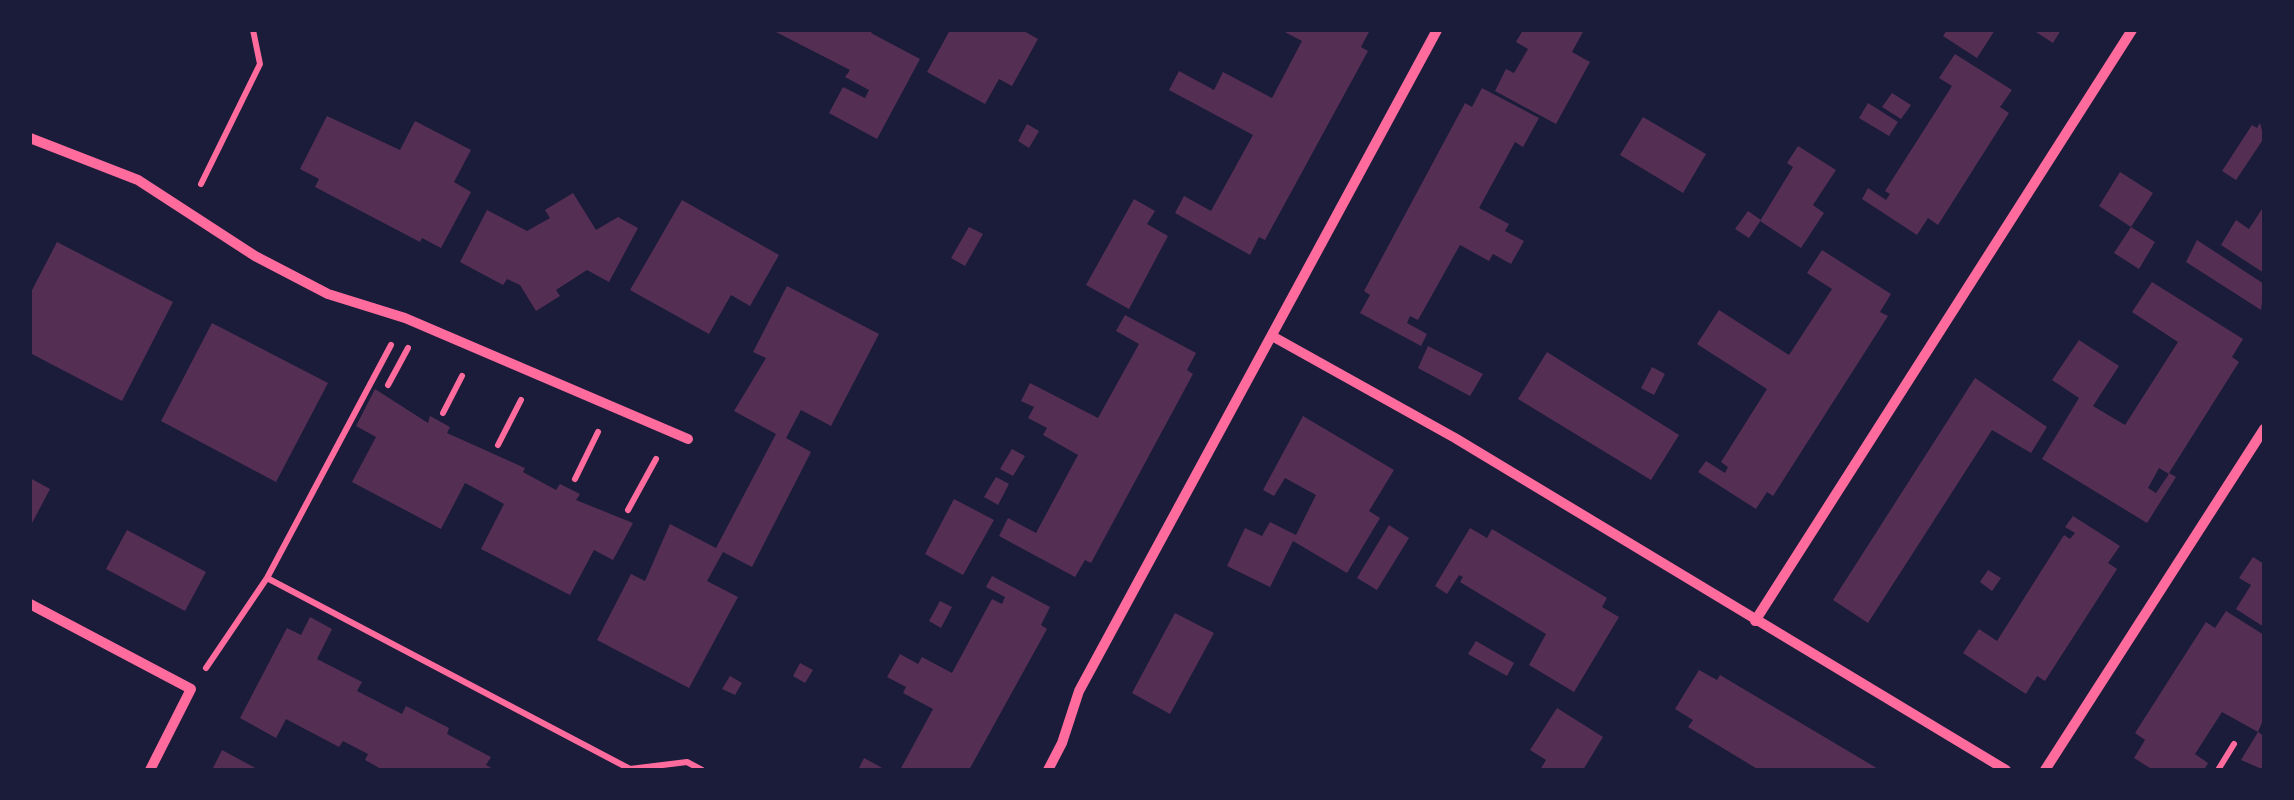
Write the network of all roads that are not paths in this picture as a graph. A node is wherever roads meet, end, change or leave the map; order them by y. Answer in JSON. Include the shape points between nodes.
{"nodes":[{"id":1,"x":1437,"y":30,"type":"edge"},
{"id":2,"x":2132,"y":30,"type":"edge"},
{"id":3,"x":30,"y":138,"type":"edge"},
{"id":4,"x":1272,"y":336,"type":"junction"},
{"id":5,"x":2264,"y":429,"type":"edge"},
{"id":6,"x":688,"y":439,"type":"dead end"},
{"id":7,"x":30,"y":604,"type":"edge"},
{"id":8,"x":1756,"y":621,"type":"junction"},
{"id":9,"x":150,"y":770,"type":"edge"},
{"id":10,"x":1048,"y":770,"type":"edge"},
{"id":11,"x":2006,"y":770,"type":"edge"},
{"id":12,"x":2045,"y":770,"type":"edge"}],
"edges":[{"from":1,"to":4,"type":"street"},
{"from":2,"to":8,"type":"street"},
{"from":3,"to":6,"type":"street","via":[[138,180],[328,294],[405,318]]},
{"from":4,"to":8,"type":"street"},
{"from":4,"to":10,"type":"street","via":[[1079,691]]},
{"from":5,"to":12,"type":"street"},
{"from":7,"to":9,"type":"street","via":[[192,689]]},
{"from":8,"to":11,"type":"street"}]}
